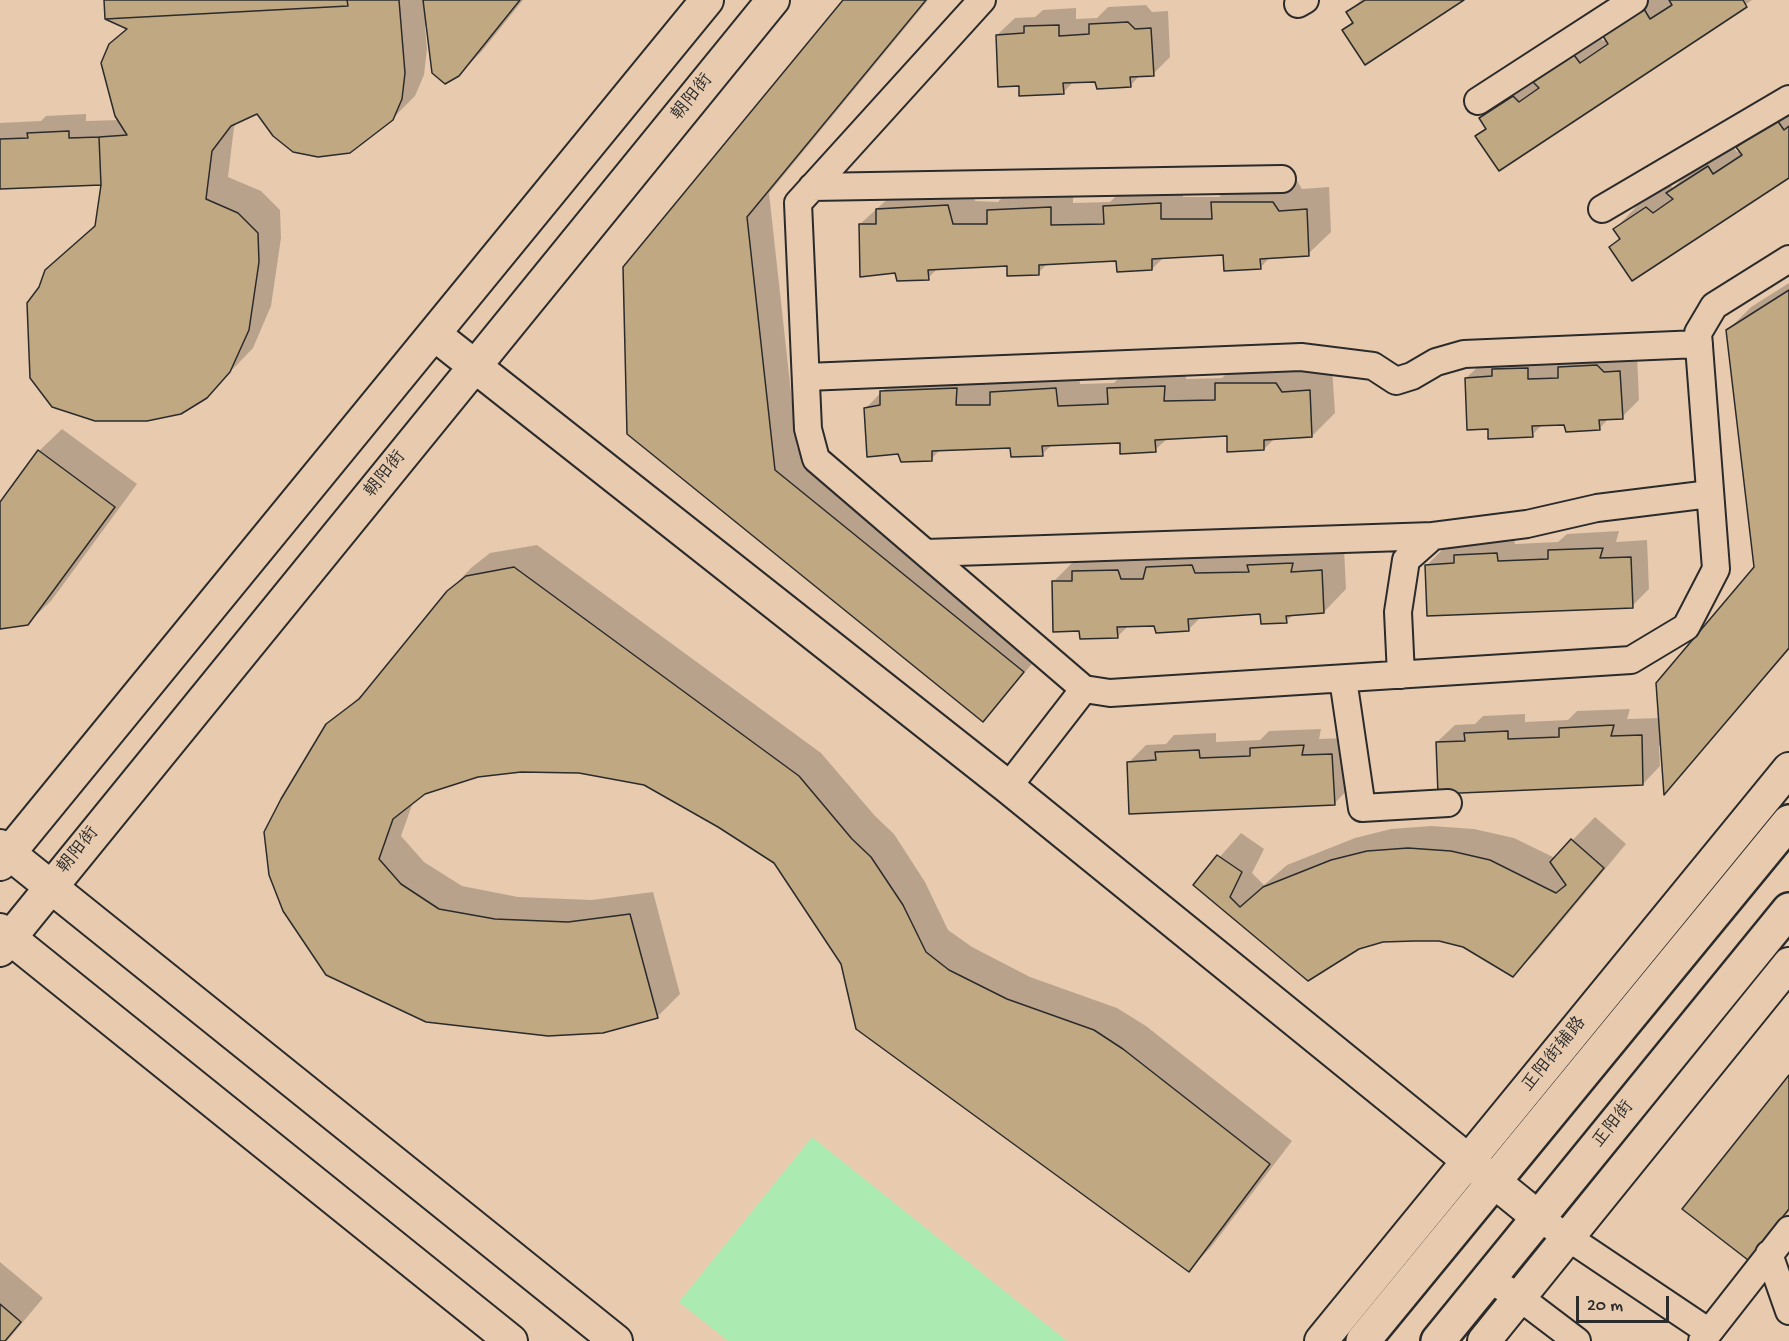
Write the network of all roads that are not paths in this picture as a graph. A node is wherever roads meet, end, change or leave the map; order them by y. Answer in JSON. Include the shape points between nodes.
{"nodes":[{"id":1,"x":707,"y":0,"type":"edge"},
{"id":2,"x":773,"y":0,"type":"edge"},
{"id":3,"x":982,"y":0,"type":"edge"},
{"id":4,"x":1634,"y":0,"type":"edge"},
{"id":5,"x":1789,"y":99,"type":"edge"},
{"id":6,"x":1478,"y":101,"type":"dead end"},
{"id":7,"x":1282,"y":179,"type":"dead end"},
{"id":8,"x":812,"y":188,"type":"junction"},
{"id":9,"x":1602,"y":209,"type":"dead end"},
{"id":10,"x":1789,"y":259,"type":"edge"},
{"id":11,"x":434,"y":334,"type":"junction"},
{"id":12,"x":1699,"y":344,"type":"junction"},
{"id":13,"x":475,"y":366,"type":"junction"},
{"id":14,"x":806,"y":377,"type":"junction"},
{"id":15,"x":1710,"y":494,"type":"junction"},
{"id":16,"x":1433,"y":536,"type":"junction"},
{"id":17,"x":926,"y":553,"type":"junction"},
{"id":18,"x":1401,"y":675,"type":"junction"},
{"id":19,"x":1343,"y":679,"type":"junction"},
{"id":20,"x":1084,"y":689,"type":"junction"},
{"id":21,"x":1789,"y":769,"type":"edge"},
{"id":22,"x":1008,"y":787,"type":"junction"},
{"id":23,"x":1448,"y":803,"type":"dead end"},
{"id":24,"x":1789,"y":822,"type":"edge"},
{"id":25,"x":3,"y":855,"type":"edge"},
{"id":26,"x":51,"y":887,"type":"junction"},
{"id":27,"x":1789,"y":910,"type":"edge"},
{"id":28,"x":3,"y":939,"type":"edge"},
{"id":29,"x":1789,"y":964,"type":"edge"},
{"id":30,"x":1468,"y":1161,"type":"junction"},
{"id":31,"x":1493,"y":1181,"type":"junction"},
{"id":32,"x":1539,"y":1218,"type":"junction"},
{"id":33,"x":1789,"y":1230,"type":"edge"},
{"id":34,"x":1569,"y":1236,"type":"junction"},
{"id":35,"x":1770,"y":1254,"type":"junction"},
{"id":36,"x":1489,"y":1279,"type":"junction"},
{"id":37,"x":1519,"y":1297,"type":"junction"},
{"id":38,"x":1789,"y":1311,"type":"edge"},
{"id":39,"x":1706,"y":1336,"type":"edge"},
{"id":40,"x":511,"y":1341,"type":"edge"},
{"id":41,"x":616,"y":1341,"type":"edge"},
{"id":42,"x":1321,"y":1341,"type":"edge"},
{"id":43,"x":1363,"y":1341,"type":"edge"},
{"id":44,"x":1438,"y":1341,"type":"edge"},
{"id":45,"x":1484,"y":1341,"type":"edge"},
{"id":46,"x":1578,"y":1341,"type":"edge"}],
"edges":[{"from":1,"to":11,"type":"street"},
{"from":2,"to":13,"type":"street","name":"朝阳街"},
{"from":3,"to":8,"type":"street"},
{"from":4,"to":6,"type":"street"},
{"from":5,"to":9,"type":"street"},
{"from":7,"to":8,"type":"street"},
{"from":8,"to":14,"type":"street","via":[[798,203]]},
{"from":10,"to":12,"type":"street","via":[[1714,306],[1698,333]]},
{"from":11,"to":13,"type":"street"},
{"from":11,"to":25,"type":"street"},
{"from":12,"to":14,"type":"street","via":[[1464,354],[1396,381],[1373,366],[1301,357]]},
{"from":12,"to":15,"type":"street"},
{"from":13,"to":22,"type":"street"},
{"from":13,"to":26,"type":"street","name":"朝阳街"},
{"from":14,"to":17,"type":"street","via":[[808,429],[816,459]]},
{"from":15,"to":16,"type":"street","via":[[1597,508],[1527,524]]},
{"from":15,"to":18,"type":"street","via":[[1716,569],[1686,627],[1631,660]]},
{"from":16,"to":17,"type":"street"},
{"from":16,"to":18,"type":"street","via":[[1406,560],[1398,612]]},
{"from":17,"to":20,"type":"street"},
{"from":18,"to":19,"type":"street"},
{"from":19,"to":20,"type":"street","via":[[1110,693]]},
{"from":19,"to":23,"type":"street","via":[[1362,808]]},
{"from":20,"to":22,"type":"street"},
{"from":21,"to":30,"type":"street","name":"正阳街辅路"},
{"from":22,"to":30,"type":"street"},
{"from":24,"to":31,"type":"main road"},
{"from":25,"to":26,"type":"street"},
{"from":26,"to":28,"type":"street","name":"朝阳街"},
{"from":26,"to":41,"type":"street"},
{"from":27,"to":32,"type":"main road","name":"正阳街"},
{"from":28,"to":40,"type":"street"},
{"from":29,"to":34,"type":"street"},
{"from":30,"to":31,"type":"street"},
{"from":30,"to":42,"type":"street","name":"正阳街辅路"},
{"from":31,"to":32,"type":"street"},
{"from":31,"to":43,"type":"main road"},
{"from":32,"to":34,"type":"street"},
{"from":32,"to":36,"type":"main road","name":"正阳街"},
{"from":33,"to":35,"type":"street"},
{"from":34,"to":37,"type":"street"},
{"from":34,"to":39,"type":"street"},
{"from":35,"to":38,"type":"street"},
{"from":35,"to":39,"type":"street"},
{"from":36,"to":37,"type":"street"},
{"from":36,"to":44,"type":"main road","name":"正阳街"},
{"from":37,"to":45,"type":"street"},
{"from":37,"to":46,"type":"street"}]}
